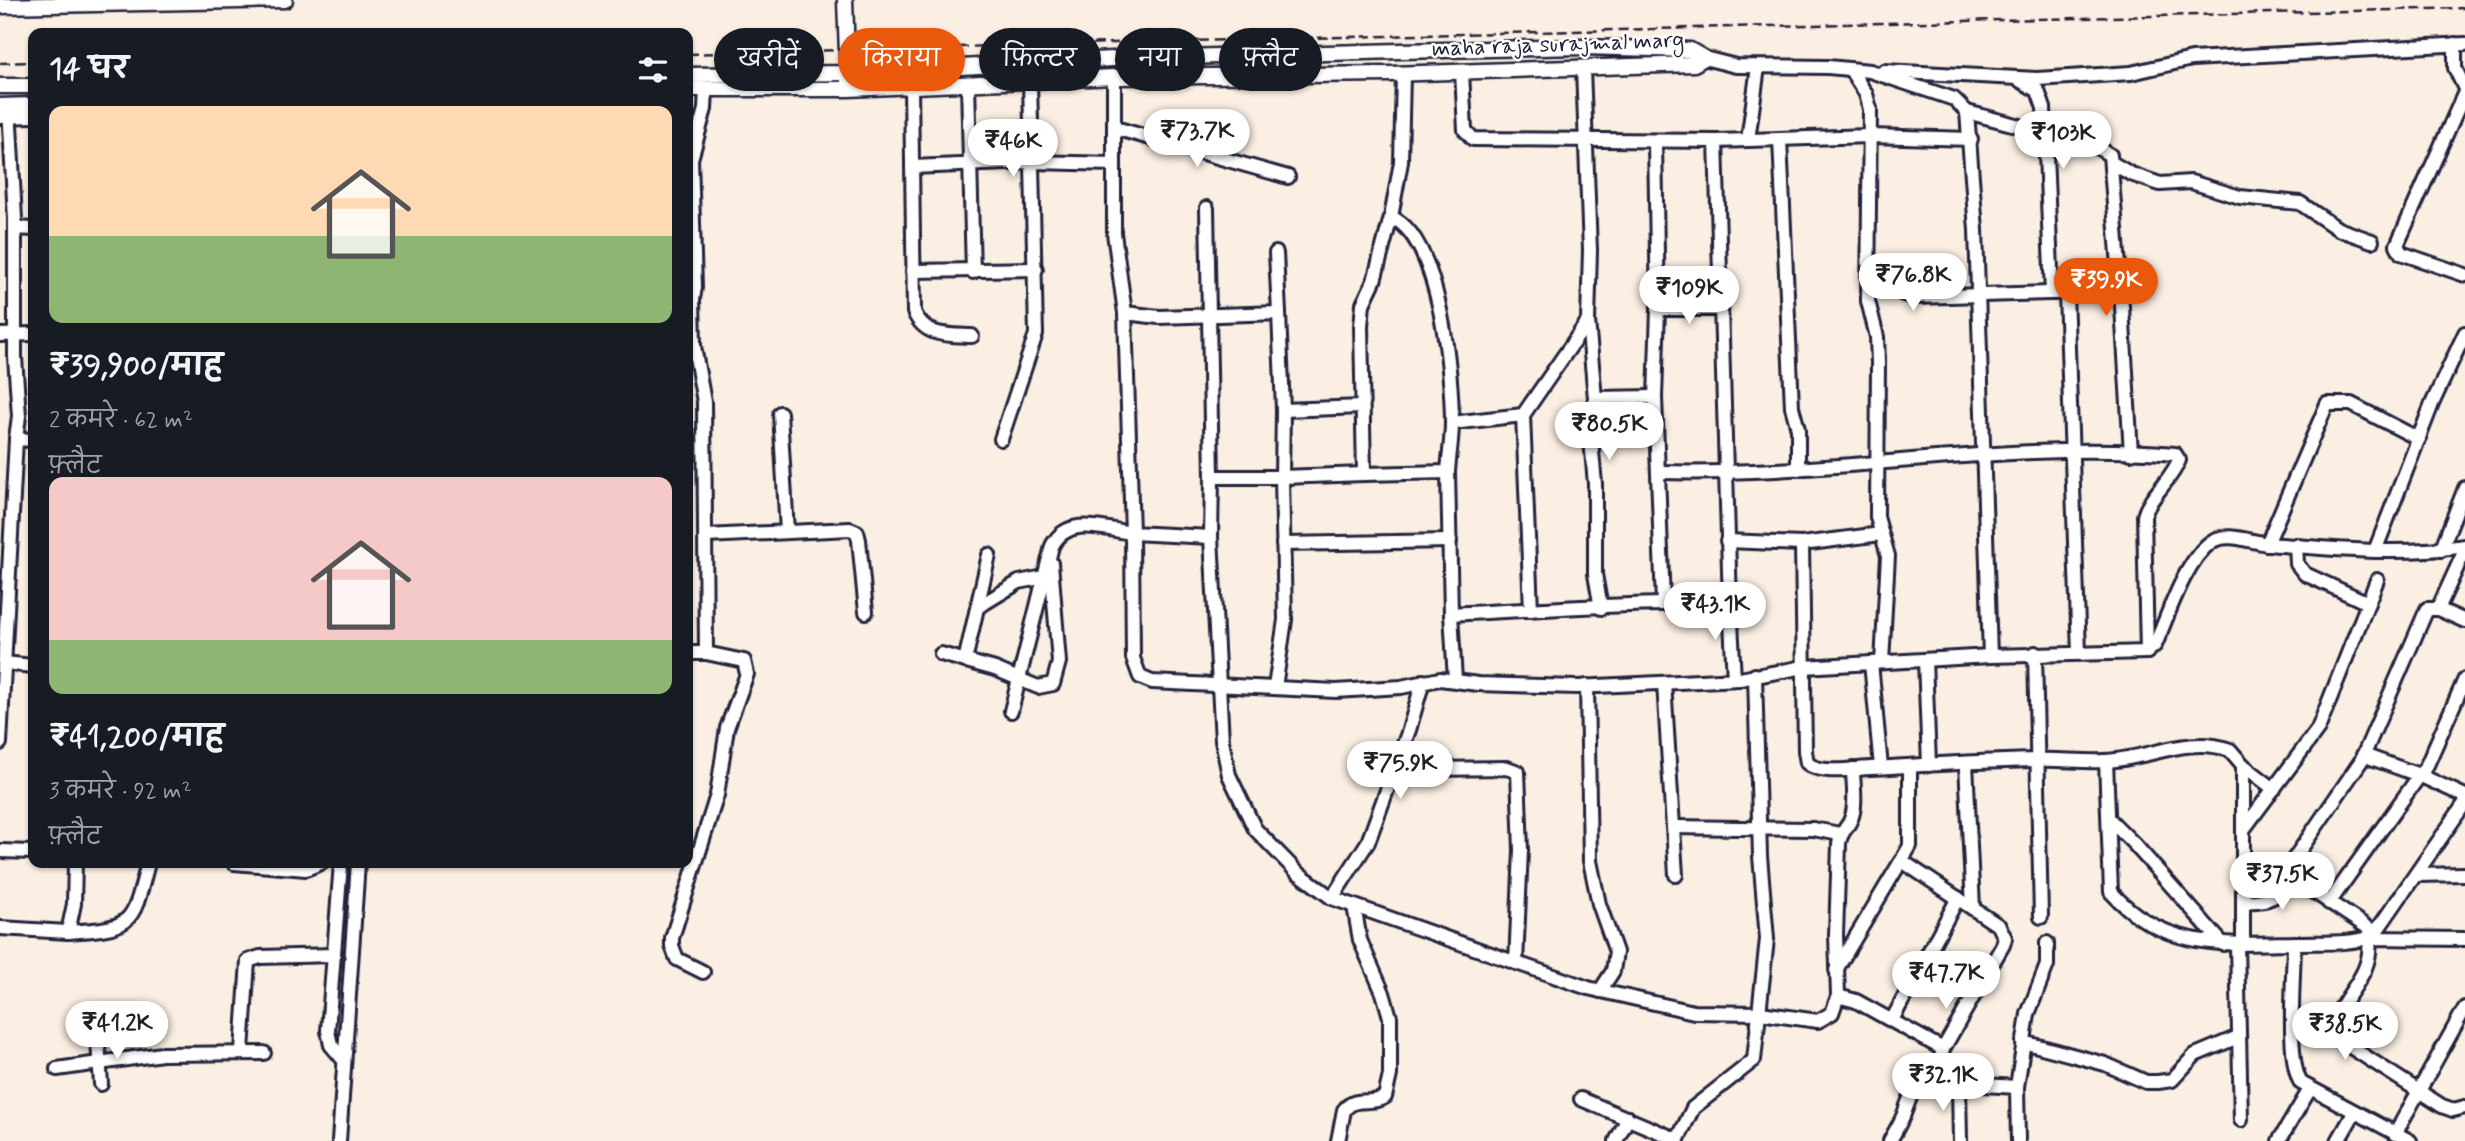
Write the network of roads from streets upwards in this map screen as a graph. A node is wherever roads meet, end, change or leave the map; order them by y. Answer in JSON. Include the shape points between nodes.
{"nodes":[{"id":1,"x":285,"y":0,"type":"edge"},
{"id":2,"x":845,"y":0,"type":"edge"},
{"id":3,"x":0,"y":6,"type":"edge"},
{"id":4,"x":846,"y":28,"type":"edge"},
{"id":5,"x":2460,"y":44,"type":"edge"},
{"id":6,"x":1583,"y":47,"type":"junction"},
{"id":7,"x":1400,"y":51,"type":"junction"},
{"id":8,"x":1704,"y":58,"type":"junction"},
{"id":9,"x":1113,"y":59,"type":"junction"},
{"id":10,"x":965,"y":67,"type":"edge"},
{"id":11,"x":1758,"y":67,"type":"junction"},
{"id":12,"x":1583,"y":69,"type":"junction"},
{"id":13,"x":1850,"y":69,"type":"junction"},
{"id":14,"x":1870,"y":71,"type":"junction"},
{"id":15,"x":1462,"y":72,"type":"junction"},
{"id":16,"x":838,"y":73,"type":"edge"},
{"id":17,"x":1403,"y":74,"type":"junction"},
{"id":18,"x":693,"y":75,"type":"edge"},
{"id":19,"x":1114,"y":77,"type":"junction"},
{"id":20,"x":1101,"y":78,"type":"edge"},
{"id":21,"x":2018,"y":79,"type":"junction"},
{"id":22,"x":979,"y":83,"type":"edge"},
{"id":23,"x":965,"y":84,"type":"edge"},
{"id":24,"x":968,"y":84,"type":"junction"},
{"id":25,"x":4,"y":86,"type":"edge"},
{"id":26,"x":28,"y":86,"type":"edge"},
{"id":27,"x":693,"y":89,"type":"edge"},
{"id":28,"x":706,"y":89,"type":"junction"},
{"id":29,"x":838,"y":89,"type":"edge"},
{"id":30,"x":911,"y":91,"type":"edge"},
{"id":31,"x":1030,"y":91,"type":"edge"},
{"id":32,"x":2465,"y":91,"type":"edge"},
{"id":33,"x":28,"y":106,"type":"edge"},
{"id":34,"x":5,"y":111,"type":"edge"},
{"id":35,"x":1967,"y":112,"type":"junction"},
{"id":36,"x":28,"y":115,"type":"edge"},
{"id":37,"x":1115,"y":128,"type":"junction"},
{"id":38,"x":2045,"y":133,"type":"junction"},
{"id":39,"x":1870,"y":136,"type":"junction"},
{"id":40,"x":1780,"y":139,"type":"junction"},
{"id":41,"x":1971,"y":139,"type":"junction"},
{"id":42,"x":1748,"y":140,"type":"junction"},
{"id":43,"x":1716,"y":141,"type":"junction"},
{"id":44,"x":1586,"y":142,"type":"junction"},
{"id":45,"x":1655,"y":143,"type":"junction"},
{"id":46,"x":693,"y":154,"type":"edge"},
{"id":47,"x":1034,"y":162,"type":"junction"},
{"id":48,"x":2112,"y":163,"type":"junction"},
{"id":49,"x":1114,"y":164,"type":"junction"},
{"id":50,"x":970,"y":165,"type":"junction"},
{"id":51,"x":912,"y":167,"type":"junction"},
{"id":52,"x":1288,"y":177,"type":"dead end"},
{"id":53,"x":1207,"y":208,"type":"dead end"},
{"id":54,"x":1391,"y":217,"type":"junction"},
{"id":55,"x":15,"y":228,"type":"junction"},
{"id":56,"x":28,"y":229,"type":"edge"},
{"id":57,"x":2372,"y":241,"type":"dead end"},
{"id":58,"x":1276,"y":253,"type":"dead end"},
{"id":59,"x":1036,"y":269,"type":"junction"},
{"id":60,"x":1870,"y":269,"type":"junction"},
{"id":61,"x":913,"y":271,"type":"junction"},
{"id":62,"x":973,"y":272,"type":"junction"},
{"id":63,"x":2465,"y":275,"type":"edge"},
{"id":64,"x":2121,"y":291,"type":"junction"},
{"id":65,"x":2052,"y":293,"type":"junction"},
{"id":66,"x":2066,"y":293,"type":"junction"},
{"id":67,"x":1978,"y":294,"type":"junction"},
{"id":68,"x":1658,"y":309,"type":"junction"},
{"id":69,"x":1721,"y":309,"type":"junction"},
{"id":70,"x":1125,"y":313,"type":"junction"},
{"id":71,"x":1279,"y":313,"type":"junction"},
{"id":72,"x":1208,"y":316,"type":"junction"},
{"id":73,"x":1588,"y":321,"type":"junction"},
{"id":74,"x":2465,"y":333,"type":"edge"},
{"id":75,"x":28,"y":334,"type":"edge"},
{"id":76,"x":693,"y":334,"type":"edge"},
{"id":77,"x":0,"y":335,"type":"edge"},
{"id":78,"x":16,"y":335,"type":"junction"},
{"id":79,"x":972,"y":336,"type":"dead end"},
{"id":80,"x":1655,"y":397,"type":"junction"},
{"id":81,"x":1595,"y":398,"type":"junction"},
{"id":82,"x":1362,"y":407,"type":"junction"},
{"id":83,"x":1283,"y":410,"type":"junction"},
{"id":84,"x":780,"y":413,"type":"dead end"},
{"id":85,"x":1523,"y":415,"type":"junction"},
{"id":86,"x":1452,"y":422,"type":"junction"},
{"id":87,"x":16,"y":439,"type":"junction"},
{"id":88,"x":1001,"y":439,"type":"dead end"},
{"id":89,"x":2419,"y":439,"type":"junction"},
{"id":90,"x":28,"y":440,"type":"edge"},
{"id":91,"x":2071,"y":453,"type":"junction"},
{"id":92,"x":2132,"y":453,"type":"junction"},
{"id":93,"x":1983,"y":454,"type":"junction"},
{"id":94,"x":1877,"y":463,"type":"junction"},
{"id":95,"x":1798,"y":469,"type":"junction"},
{"id":96,"x":1448,"y":472,"type":"junction"},
{"id":97,"x":1658,"y":472,"type":"junction"},
{"id":98,"x":1364,"y":474,"type":"junction"},
{"id":99,"x":1726,"y":474,"type":"junction"},
{"id":100,"x":1212,"y":477,"type":"junction"},
{"id":101,"x":1282,"y":477,"type":"junction"},
{"id":102,"x":2465,"y":488,"type":"edge"},
{"id":103,"x":787,"y":532,"type":"junction"},
{"id":104,"x":1132,"y":533,"type":"junction"},
{"id":105,"x":1881,"y":534,"type":"junction"},
{"id":106,"x":706,"y":536,"type":"junction"},
{"id":107,"x":1211,"y":537,"type":"junction"},
{"id":108,"x":1450,"y":541,"type":"junction"},
{"id":109,"x":1727,"y":541,"type":"junction"},
{"id":110,"x":1283,"y":544,"type":"junction"},
{"id":111,"x":1802,"y":544,"type":"junction"},
{"id":112,"x":2267,"y":544,"type":"junction"},
{"id":113,"x":2296,"y":545,"type":"junction"},
{"id":114,"x":2465,"y":548,"type":"edge"},
{"id":115,"x":2441,"y":550,"type":"junction"},
{"id":116,"x":2375,"y":551,"type":"junction"},
{"id":117,"x":1050,"y":553,"type":"junction"},
{"id":118,"x":4,"y":554,"type":"edge"},
{"id":119,"x":989,"y":555,"type":"dead end"},
{"id":120,"x":1044,"y":577,"type":"junction"},
{"id":121,"x":2377,"y":580,"type":"dead end"},
{"id":122,"x":1663,"y":603,"type":"junction"},
{"id":123,"x":1730,"y":603,"type":"junction"},
{"id":124,"x":2368,"y":603,"type":"junction"},
{"id":125,"x":978,"y":607,"type":"junction"},
{"id":126,"x":1601,"y":608,"type":"junction"},
{"id":127,"x":2438,"y":609,"type":"junction"},
{"id":128,"x":1531,"y":610,"type":"junction"},
{"id":129,"x":866,"y":612,"type":"dead end"},
{"id":130,"x":1451,"y":614,"type":"junction"},
{"id":131,"x":2465,"y":621,"type":"edge"},
{"id":132,"x":2147,"y":652,"type":"junction"},
{"id":133,"x":693,"y":653,"type":"edge"},
{"id":134,"x":706,"y":653,"type":"junction"},
{"id":135,"x":2035,"y":653,"type":"junction"},
{"id":136,"x":2079,"y":653,"type":"junction"},
{"id":137,"x":941,"y":654,"type":"dead end"},
{"id":138,"x":1990,"y":656,"type":"junction"},
{"id":139,"x":1925,"y":660,"type":"junction"},
{"id":140,"x":965,"y":661,"type":"junction"},
{"id":141,"x":4,"y":663,"type":"junction"},
{"id":142,"x":1877,"y":663,"type":"junction"},
{"id":143,"x":28,"y":665,"type":"edge"},
{"id":144,"x":1804,"y":667,"type":"junction"},
{"id":145,"x":1755,"y":676,"type":"junction"},
{"id":146,"x":1734,"y":679,"type":"junction"},
{"id":147,"x":2465,"y":679,"type":"edge"},
{"id":148,"x":1455,"y":680,"type":"junction"},
{"id":149,"x":1019,"y":681,"type":"junction"},
{"id":150,"x":1423,"y":681,"type":"junction"},
{"id":151,"x":1220,"y":683,"type":"junction"},
{"id":152,"x":1664,"y":683,"type":"junction"},
{"id":153,"x":1587,"y":686,"type":"junction"},
{"id":154,"x":1275,"y":687,"type":"junction"},
{"id":155,"x":1011,"y":711,"type":"dead end"},
{"id":156,"x":1,"y":717,"type":"edge"},
{"id":157,"x":0,"y":743,"type":"edge"},
{"id":158,"x":2363,"y":755,"type":"junction"},
{"id":159,"x":2036,"y":760,"type":"junction"},
{"id":160,"x":2106,"y":761,"type":"junction"},
{"id":161,"x":1397,"y":762,"type":"junction"},
{"id":162,"x":1966,"y":763,"type":"junction"},
{"id":163,"x":1929,"y":765,"type":"junction"},
{"id":164,"x":2243,"y":765,"type":"junction"},
{"id":165,"x":1910,"y":766,"type":"junction"},
{"id":166,"x":1881,"y":767,"type":"junction"},
{"id":167,"x":1853,"y":769,"type":"junction"},
{"id":168,"x":2419,"y":775,"type":"junction"},
{"id":169,"x":2274,"y":789,"type":"junction"},
{"id":170,"x":2465,"y":796,"type":"edge"},
{"id":171,"x":2465,"y":803,"type":"edge"},
{"id":172,"x":2109,"y":819,"type":"junction"},
{"id":173,"x":1673,"y":827,"type":"junction"},
{"id":174,"x":1760,"y":829,"type":"junction"},
{"id":175,"x":2243,"y":830,"type":"junction"},
{"id":176,"x":1840,"y":834,"type":"junction"},
{"id":177,"x":0,"y":851,"type":"edge"},
{"id":178,"x":28,"y":852,"type":"edge"},
{"id":179,"x":1902,"y":860,"type":"junction"},
{"id":180,"x":75,"y":868,"type":"edge"},
{"id":181,"x":147,"y":868,"type":"edge"},
{"id":182,"x":341,"y":868,"type":"edge"},
{"id":183,"x":358,"y":868,"type":"edge"},
{"id":184,"x":2465,"y":874,"type":"edge"},
{"id":185,"x":1676,"y":875,"type":"dead end"},
{"id":186,"x":2417,"y":875,"type":"junction"},
{"id":187,"x":2290,"y":876,"type":"junction"},
{"id":188,"x":1332,"y":898,"type":"junction"},
{"id":189,"x":1958,"y":898,"type":"junction"},
{"id":190,"x":2243,"y":902,"type":"junction"},
{"id":191,"x":2329,"y":903,"type":"junction"},
{"id":192,"x":1354,"y":906,"type":"junction"},
{"id":193,"x":1973,"y":908,"type":"junction"},
{"id":194,"x":2041,"y":917,"type":"dead end"},
{"id":195,"x":0,"y":928,"type":"edge"},
{"id":196,"x":68,"y":932,"type":"junction"},
{"id":197,"x":2373,"y":935,"type":"junction"},
{"id":198,"x":2465,"y":939,"type":"edge"},
{"id":199,"x":2047,"y":943,"type":"dead end"},
{"id":200,"x":2294,"y":943,"type":"junction"},
{"id":201,"x":2223,"y":944,"type":"junction"},
{"id":202,"x":2240,"y":944,"type":"junction"},
{"id":203,"x":334,"y":955,"type":"junction"},
{"id":204,"x":1516,"y":963,"type":"junction"},
{"id":205,"x":1836,"y":970,"type":"junction"},
{"id":206,"x":702,"y":972,"type":"dead end"},
{"id":207,"x":1600,"y":991,"type":"junction"},
{"id":208,"x":1838,"y":996,"type":"junction"},
{"id":209,"x":2465,"y":1008,"type":"edge"},
{"id":210,"x":1760,"y":1013,"type":"junction"},
{"id":211,"x":1892,"y":1020,"type":"junction"},
{"id":212,"x":2238,"y":1037,"type":"junction"},
{"id":213,"x":98,"y":1042,"type":"dead end"},
{"id":214,"x":2023,"y":1042,"type":"junction"},
{"id":215,"x":1943,"y":1049,"type":"junction"},
{"id":216,"x":242,"y":1051,"type":"junction"},
{"id":217,"x":264,"y":1052,"type":"dead end"},
{"id":218,"x":342,"y":1058,"type":"junction"},
{"id":219,"x":100,"y":1062,"type":"junction"},
{"id":220,"x":57,"y":1069,"type":"dead end"},
{"id":221,"x":1940,"y":1074,"type":"junction"},
{"id":222,"x":101,"y":1084,"type":"dead end"},
{"id":223,"x":1959,"y":1085,"type":"junction"},
{"id":224,"x":2017,"y":1087,"type":"junction"},
{"id":225,"x":2310,"y":1088,"type":"junction"},
{"id":226,"x":2420,"y":1089,"type":"junction"},
{"id":227,"x":1581,"y":1099,"type":"dead end"},
{"id":228,"x":2465,"y":1107,"type":"edge"},
{"id":229,"x":2354,"y":1113,"type":"junction"},
{"id":230,"x":1628,"y":1118,"type":"junction"},
{"id":231,"x":2241,"y":1121,"type":"dead end"},
{"id":232,"x":2400,"y":1138,"type":"edge"},
{"id":233,"x":1678,"y":1140,"type":"edge"},
{"id":234,"x":339,"y":1141,"type":"edge"},
{"id":235,"x":1338,"y":1141,"type":"edge"},
{"id":236,"x":1616,"y":1141,"type":"edge"},
{"id":237,"x":1890,"y":1141,"type":"edge"},
{"id":238,"x":1960,"y":1141,"type":"edge"},
{"id":239,"x":2018,"y":1141,"type":"edge"},
{"id":240,"x":2279,"y":1141,"type":"edge"},
{"id":241,"x":2337,"y":1141,"type":"edge"}],
"edges":[{"from":1,"to":3,"type":"street"},
{"from":2,"to":4,"type":"street"},
{"from":5,"to":21,"type":"street","via":[[2192,59],[2131,73]]},
{"from":5,"to":32,"type":"street","via":[[2455,68]]},
{"from":6,"to":7,"type":"street","name":"maha raja surajmal marg"},
{"from":6,"to":8,"type":"street","name":"maha raja surajmal marg","via":[[1690,50]]},
{"from":6,"to":12,"type":"street"},
{"from":7,"to":9,"type":"street","name":"maha raja surajmal marg"},
{"from":7,"to":17,"type":"street"},
{"from":8,"to":11,"type":"street"},
{"from":8,"to":12,"type":"street","name":"maha raja surajmal marg","via":[[1694,64]]},
{"from":9,"to":10,"type":"street","name":"maha raja surajmal marg"},
{"from":9,"to":19,"type":"street"},
{"from":11,"to":13,"type":"street"},
{"from":11,"to":42,"type":"street"},
{"from":12,"to":15,"type":"street","name":"maha raja surajmal marg"},
{"from":12,"to":44,"type":"street"},
{"from":13,"to":14,"type":"street"},
{"from":13,"to":39,"type":"street","via":[[1869,102]]},
{"from":14,"to":21,"type":"street"},
{"from":14,"to":35,"type":"street","via":[[1954,99]]},
{"from":15,"to":17,"type":"street","name":"maha raja surajmal marg"},
{"from":15,"to":44,"type":"street","via":[[1468,136]]},
{"from":16,"to":18,"type":"street","name":"maha raja surajmal marg"},
{"from":17,"to":19,"type":"street","name":"maha raja surajmal marg"},
{"from":17,"to":54,"type":"street","via":[[1401,162]]},
{"from":19,"to":20,"type":"street","name":"maha raja surajmal marg"},
{"from":19,"to":37,"type":"street"},
{"from":21,"to":38,"type":"street","via":[[2038,91],[2042,99]]},
{"from":22,"to":24,"type":"street","name":"maha raja surajmal marg"},
{"from":23,"to":24,"type":"street","name":"maha raja surajmal marg"},
{"from":24,"to":50,"type":"street"},
{"from":25,"to":26,"type":"street"},
{"from":25,"to":34,"type":"street"},
{"from":27,"to":28,"type":"street","name":"maha raja surajmal marg"},
{"from":28,"to":29,"type":"street","name":"maha raja surajmal marg"},
{"from":28,"to":46,"type":"street"},
{"from":30,"to":51,"type":"street"},
{"from":31,"to":47,"type":"street"},
{"from":32,"to":63,"type":"street","via":[[2397,245],[2401,253]]},
{"from":33,"to":34,"type":"street"},
{"from":34,"to":36,"type":"street"},
{"from":34,"to":55,"type":"street"},
{"from":35,"to":38,"type":"street"},
{"from":35,"to":41,"type":"street"},
{"from":37,"to":49,"type":"street"},
{"from":37,"to":52,"type":"street"},
{"from":38,"to":48,"type":"street","via":[[2105,150]]},
{"from":38,"to":65,"type":"street"},
{"from":39,"to":40,"type":"street"},
{"from":39,"to":41,"type":"street"},
{"from":39,"to":60,"type":"street"},
{"from":40,"to":42,"type":"street"},
{"from":40,"to":95,"type":"street"},
{"from":41,"to":67,"type":"street"},
{"from":42,"to":43,"type":"street"},
{"from":43,"to":45,"type":"street"},
{"from":43,"to":69,"type":"street"},
{"from":44,"to":45,"type":"street"},
{"from":44,"to":73,"type":"street"},
{"from":45,"to":68,"type":"street"},
{"from":47,"to":49,"type":"street"},
{"from":47,"to":50,"type":"street"},
{"from":47,"to":59,"type":"street"},
{"from":48,"to":57,"type":"street","via":[[2160,184],[2191,182],[2240,197],[2300,203],[2338,229]]},
{"from":48,"to":64,"type":"street"},
{"from":49,"to":70,"type":"street","via":[[1114,233]]},
{"from":50,"to":51,"type":"street"},
{"from":50,"to":62,"type":"street"},
{"from":51,"to":61,"type":"street"},
{"from":53,"to":72,"type":"street"},
{"from":54,"to":82,"type":"street","via":[[1363,304]]},
{"from":54,"to":86,"type":"street","via":[[1410,230],[1424,256],[1443,326]]},
{"from":55,"to":56,"type":"street"},
{"from":55,"to":78,"type":"street"},
{"from":58,"to":71,"type":"street"},
{"from":59,"to":62,"type":"street"},
{"from":59,"to":88,"type":"street","via":[[1036,334]]},
{"from":60,"to":67,"type":"street","via":[[1901,295]]},
{"from":60,"to":94,"type":"street","via":[[1868,301],[1878,363]]},
{"from":61,"to":62,"type":"street"},
{"from":61,"to":79,"type":"street","via":[[914,312],[919,323],[938,334]]},
{"from":64,"to":66,"type":"street"},
{"from":64,"to":92,"type":"street"},
{"from":65,"to":66,"type":"street"},
{"from":65,"to":67,"type":"street"},
{"from":66,"to":91,"type":"street"},
{"from":67,"to":93,"type":"street"},
{"from":68,"to":69,"type":"street"},
{"from":68,"to":80,"type":"street"},
{"from":69,"to":99,"type":"street"},
{"from":70,"to":72,"type":"street"},
{"from":70,"to":104,"type":"street"},
{"from":71,"to":72,"type":"street"},
{"from":71,"to":83,"type":"street"},
{"from":72,"to":100,"type":"street"},
{"from":73,"to":81,"type":"street"},
{"from":73,"to":85,"type":"street"},
{"from":74,"to":89,"type":"street"},
{"from":75,"to":78,"type":"street"},
{"from":76,"to":106,"type":"street","via":[[704,402]]},
{"from":77,"to":78,"type":"street"},
{"from":78,"to":87,"type":"street"},
{"from":80,"to":81,"type":"street"},
{"from":80,"to":97,"type":"street"},
{"from":81,"to":126,"type":"street","via":[[1590,429],[1595,574]]},
{"from":82,"to":83,"type":"street"},
{"from":82,"to":98,"type":"street"},
{"from":83,"to":101,"type":"street"},
{"from":84,"to":103,"type":"street"},
{"from":85,"to":86,"type":"street"},
{"from":85,"to":128,"type":"street"},
{"from":86,"to":96,"type":"street"},
{"from":87,"to":90,"type":"street"},
{"from":87,"to":118,"type":"street"},
{"from":89,"to":112,"type":"street","via":[[2351,404],[2327,404]]},
{"from":89,"to":116,"type":"street"},
{"from":91,"to":92,"type":"street"},
{"from":91,"to":93,"type":"street"},
{"from":91,"to":136,"type":"street"},
{"from":92,"to":132,"type":"street","via":[[2175,454],[2179,460],[2144,516]]},
{"from":93,"to":94,"type":"street"},
{"from":93,"to":138,"type":"street"},
{"from":94,"to":95,"type":"street"},
{"from":94,"to":105,"type":"street"},
{"from":95,"to":99,"type":"street"},
{"from":96,"to":98,"type":"street"},
{"from":96,"to":108,"type":"street"},
{"from":97,"to":99,"type":"street"},
{"from":97,"to":122,"type":"street"},
{"from":98,"to":101,"type":"street"},
{"from":99,"to":109,"type":"street"},
{"from":100,"to":101,"type":"street"},
{"from":100,"to":107,"type":"street"},
{"from":101,"to":110,"type":"street"},
{"from":102,"to":115,"type":"street"},
{"from":103,"to":106,"type":"street"},
{"from":103,"to":129,"type":"street","via":[[842,528],[857,533]]},
{"from":104,"to":107,"type":"street"},
{"from":104,"to":117,"type":"street","via":[[1075,525],[1057,536]]},
{"from":104,"to":151,"type":"street","via":[[1135,671],[1152,682]]},
{"from":105,"to":111,"type":"street"},
{"from":105,"to":142,"type":"street","via":[[1888,556]]},
{"from":106,"to":134,"type":"street"},
{"from":107,"to":151,"type":"street"},
{"from":108,"to":110,"type":"street"},
{"from":108,"to":130,"type":"street"},
{"from":109,"to":111,"type":"street"},
{"from":109,"to":123,"type":"street"},
{"from":110,"to":154,"type":"street","via":[[1286,620]]},
{"from":111,"to":144,"type":"street"},
{"from":112,"to":113,"type":"street"},
{"from":112,"to":132,"type":"street","via":[[2224,537],[2212,541],[2186,575],[2155,645]]},
{"from":113,"to":116,"type":"street"},
{"from":113,"to":124,"type":"street","via":[[2297,564],[2305,575]]},
{"from":114,"to":115,"type":"street"},
{"from":114,"to":127,"type":"street"},
{"from":115,"to":116,"type":"street"},
{"from":117,"to":120,"type":"street"},
{"from":117,"to":149,"type":"street","via":[[1057,675],[1049,687]]},
{"from":118,"to":141,"type":"street"},
{"from":119,"to":125,"type":"street"},
{"from":120,"to":125,"type":"street","via":[[1019,582]]},
{"from":120,"to":149,"type":"street"},
{"from":121,"to":124,"type":"street"},
{"from":122,"to":123,"type":"street"},
{"from":122,"to":126,"type":"street"},
{"from":123,"to":146,"type":"street"},
{"from":124,"to":169,"type":"street","via":[[2323,719]]},
{"from":125,"to":140,"type":"street"},
{"from":126,"to":128,"type":"street"},
{"from":127,"to":131,"type":"street"},
{"from":127,"to":158,"type":"street","via":[[2427,609]]},
{"from":128,"to":130,"type":"street"},
{"from":130,"to":148,"type":"street"},
{"from":132,"to":136,"type":"street"},
{"from":133,"to":134,"type":"street"},
{"from":134,"to":206,"type":"street","via":[[744,661],[747,674],[727,728],[717,795],[672,938],[677,959]]},
{"from":135,"to":136,"type":"street"},
{"from":135,"to":138,"type":"street"},
{"from":135,"to":159,"type":"street"},
{"from":137,"to":140,"type":"street"},
{"from":138,"to":139,"type":"street"},
{"from":139,"to":142,"type":"street"},
{"from":139,"to":163,"type":"street"},
{"from":140,"to":149,"type":"street"},
{"from":141,"to":143,"type":"street"},
{"from":141,"to":156,"type":"street"},
{"from":142,"to":144,"type":"street"},
{"from":142,"to":166,"type":"street"},
{"from":144,"to":145,"type":"street"},
{"from":144,"to":167,"type":"street","via":[[1807,763],[1818,769]]},
{"from":145,"to":146,"type":"street"},
{"from":145,"to":174,"type":"street"},
{"from":146,"to":152,"type":"street"},
{"from":147,"to":168,"type":"street"},
{"from":148,"to":150,"type":"street"},
{"from":148,"to":153,"type":"street"},
{"from":149,"to":155,"type":"street"},
{"from":150,"to":154,"type":"street","via":[[1374,690]]},
{"from":150,"to":161,"type":"street"},
{"from":151,"to":154,"type":"street"},
{"from":151,"to":188,"type":"street","via":[[1222,741],[1229,775],[1255,829],[1297,872]]},
{"from":152,"to":153,"type":"street"},
{"from":152,"to":173,"type":"street"},
{"from":153,"to":207,"type":"street","via":[[1590,861],[1616,952],[1613,971]]},
{"from":156,"to":157,"type":"street"},
{"from":158,"to":168,"type":"street"},
{"from":158,"to":187,"type":"street","via":[[2288,864]]},
{"from":159,"to":160,"type":"street"},
{"from":159,"to":162,"type":"street"},
{"from":159,"to":194,"type":"street"},
{"from":160,"to":164,"type":"street","via":[[2157,754],[2180,745],[2224,748]]},
{"from":160,"to":172,"type":"street"},
{"from":161,"to":188,"type":"street","via":[[1368,842]]},
{"from":161,"to":204,"type":"street","via":[[1433,769],[1507,768],[1518,772],[1521,850]]},
{"from":162,"to":163,"type":"street"},
{"from":162,"to":193,"type":"street"},
{"from":163,"to":165,"type":"street"},
{"from":164,"to":169,"type":"street"},
{"from":164,"to":175,"type":"street"},
{"from":165,"to":166,"type":"street"},
{"from":165,"to":179,"type":"street","via":[[1912,833]]},
{"from":166,"to":167,"type":"street"},
{"from":167,"to":176,"type":"street","via":[[1853,810]]},
{"from":168,"to":170,"type":"street"},
{"from":168,"to":191,"type":"street"},
{"from":169,"to":175,"type":"street"},
{"from":171,"to":186,"type":"street"},
{"from":172,"to":201,"type":"street"},
{"from":172,"to":201,"type":"street","via":[[2111,892],[2127,909],[2162,932]]},
{"from":173,"to":174,"type":"street"},
{"from":173,"to":185,"type":"street"},
{"from":174,"to":176,"type":"street"},
{"from":174,"to":210,"type":"street","via":[[1767,939]]},
{"from":175,"to":190,"type":"street"},
{"from":176,"to":205,"type":"street"},
{"from":177,"to":178,"type":"street"},
{"from":179,"to":189,"type":"street"},
{"from":179,"to":205,"type":"street"},
{"from":180,"to":196,"type":"street"},
{"from":181,"to":196,"type":"street","via":[[138,902],[125,923]]},
{"from":182,"to":203,"type":"street"},
{"from":183,"to":218,"type":"street","via":[[349,1020]]},
{"from":184,"to":186,"type":"street"},
{"from":186,"to":197,"type":"street"},
{"from":187,"to":190,"type":"street","via":[[2276,897]]},
{"from":187,"to":191,"type":"street"},
{"from":188,"to":192,"type":"street"},
{"from":189,"to":193,"type":"street"},
{"from":189,"to":211,"type":"street"},
{"from":190,"to":202,"type":"street"},
{"from":191,"to":197,"type":"street"},
{"from":192,"to":204,"type":"street"},
{"from":192,"to":235,"type":"street","via":[[1360,940],[1390,1017],[1390,1074],[1385,1097],[1355,1101],[1344,1110]]},
{"from":193,"to":215,"type":"street","via":[[2000,926],[2005,938]]},
{"from":195,"to":196,"type":"street"},
{"from":197,"to":198,"type":"street"},
{"from":197,"to":200,"type":"street"},
{"from":197,"to":226,"type":"street","via":[[2368,966],[2332,1030],[2335,1037]]},
{"from":199,"to":214,"type":"street","via":[[2048,965],[2028,1014]]},
{"from":200,"to":202,"type":"street"},
{"from":200,"to":225,"type":"street","via":[[2294,1066],[2301,1083]]},
{"from":201,"to":202,"type":"street"},
{"from":202,"to":212,"type":"street"},
{"from":203,"to":216,"type":"street","via":[[248,961]]},
{"from":203,"to":218,"type":"street","via":[[328,1031],[331,1045]]},
{"from":204,"to":207,"type":"street"},
{"from":205,"to":208,"type":"street"},
{"from":207,"to":210,"type":"street","via":[[1694,1012]]},
{"from":208,"to":210,"type":"street","via":[[1832,1013],[1818,1021]]},
{"from":208,"to":211,"type":"street"},
{"from":209,"to":226,"type":"street"},
{"from":210,"to":233,"type":"street","via":[[1755,1060],[1693,1108]]},
{"from":211,"to":215,"type":"street"},
{"from":212,"to":214,"type":"street","via":[[2195,1055],[2172,1080],[2158,1082]]},
{"from":212,"to":231,"type":"street"},
{"from":213,"to":219,"type":"street"},
{"from":214,"to":224,"type":"street"},
{"from":215,"to":221,"type":"street"},
{"from":216,"to":217,"type":"street"},
{"from":216,"to":219,"type":"street"},
{"from":218,"to":234,"type":"street"},
{"from":219,"to":220,"type":"street"},
{"from":219,"to":222,"type":"street"},
{"from":221,"to":223,"type":"street"},
{"from":221,"to":237,"type":"street","via":[[1926,1077],[1912,1088]]},
{"from":223,"to":224,"type":"street"},
{"from":223,"to":238,"type":"street"},
{"from":224,"to":239,"type":"street"},
{"from":225,"to":229,"type":"street"},
{"from":225,"to":240,"type":"street"},
{"from":226,"to":228,"type":"street","via":[[2442,1106],[2453,1110]]},
{"from":226,"to":232,"type":"street"},
{"from":227,"to":230,"type":"street"},
{"from":229,"to":232,"type":"street"},
{"from":229,"to":241,"type":"street"},
{"from":230,"to":233,"type":"street"},
{"from":230,"to":236,"type":"street"}]}
